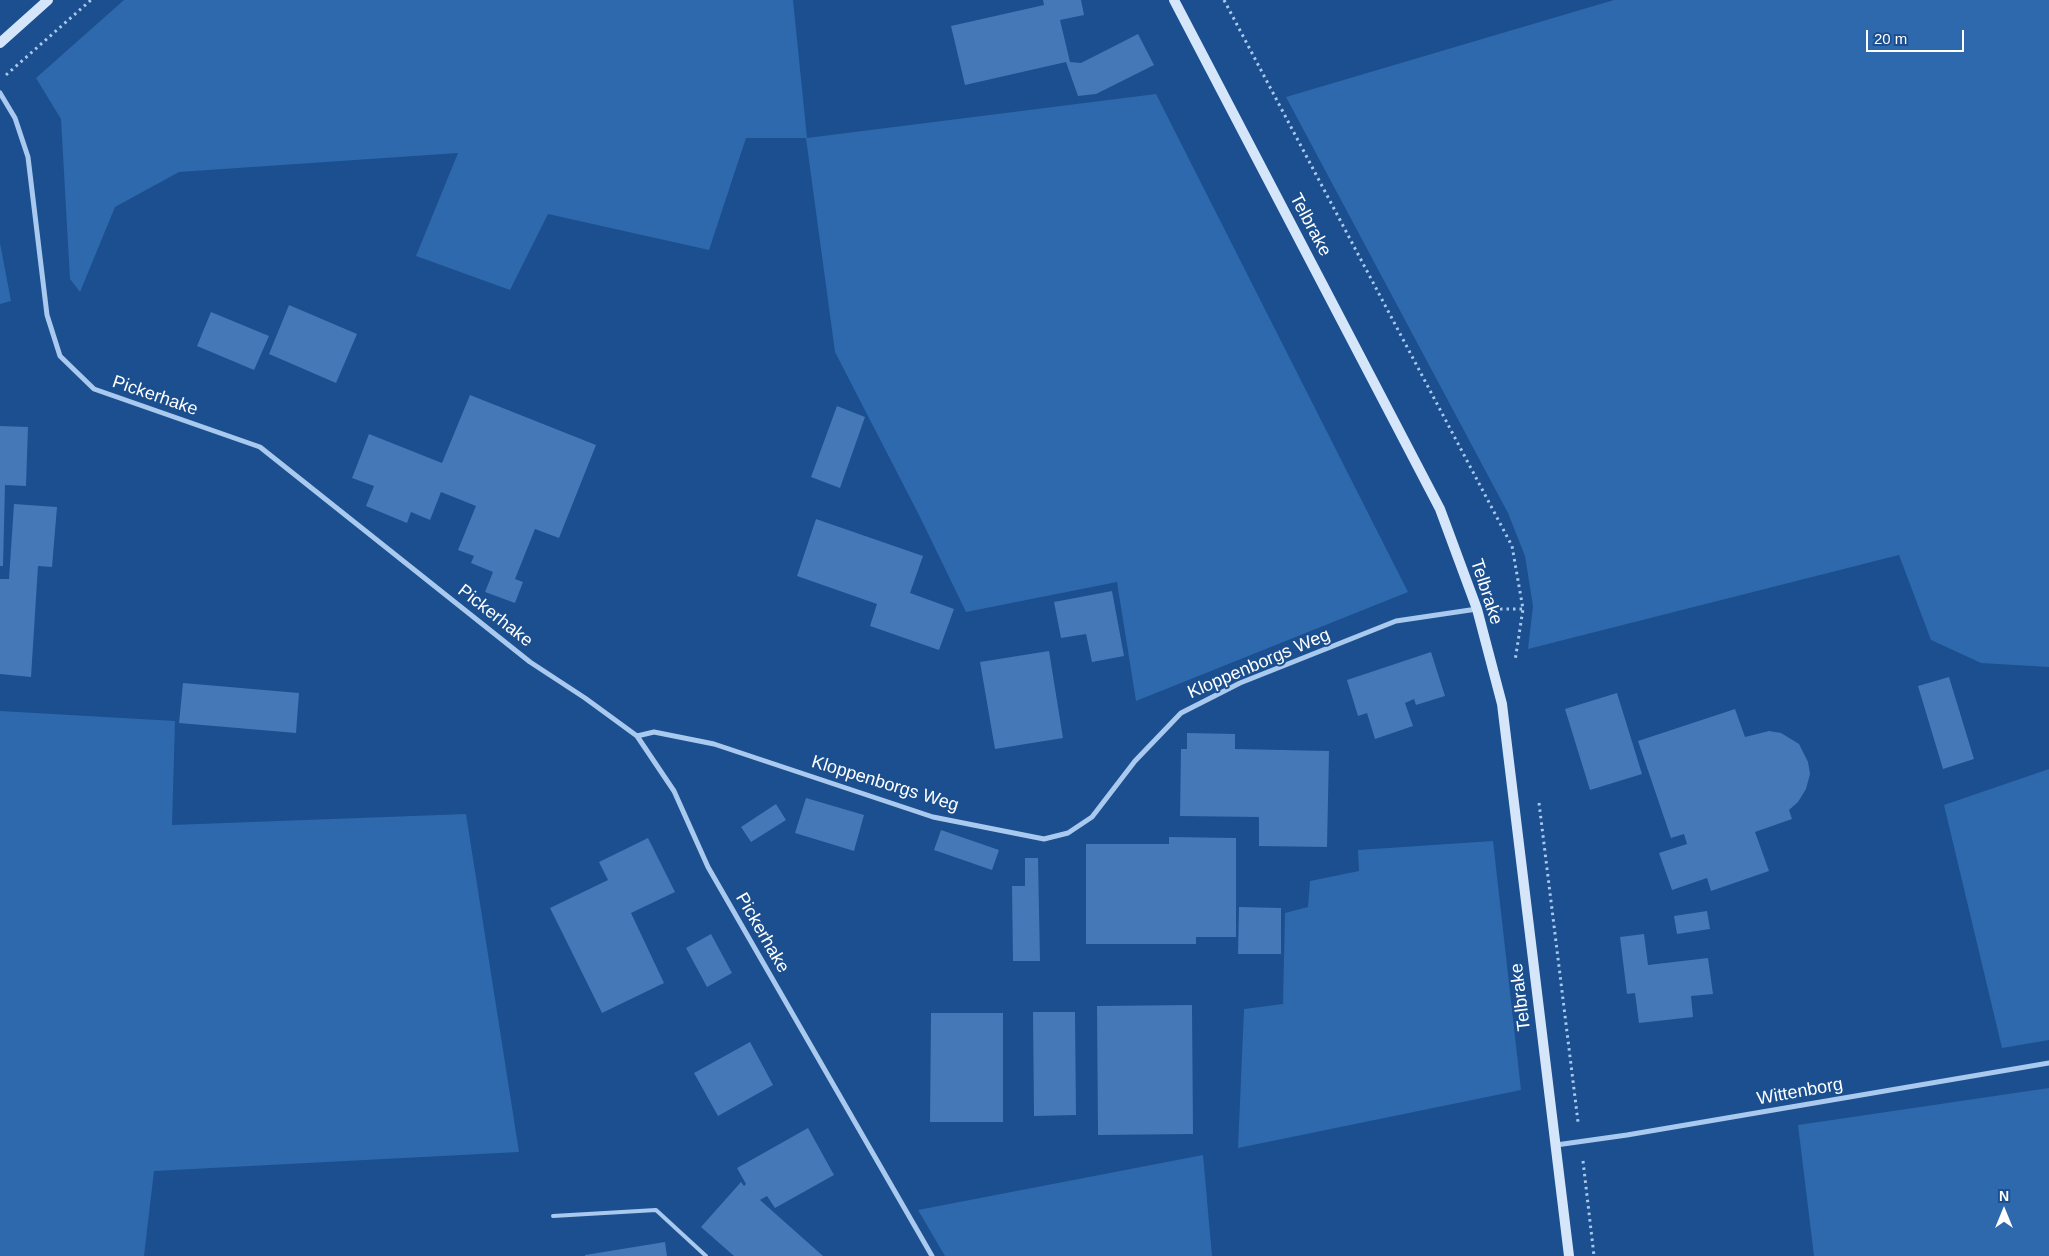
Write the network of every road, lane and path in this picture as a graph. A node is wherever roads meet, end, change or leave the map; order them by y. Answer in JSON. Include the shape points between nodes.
{"nodes":[{"id":1,"x":48,"y":0,"type":"edge"},
{"id":2,"x":91,"y":0,"type":"edge"},
{"id":3,"x":1174,"y":0,"type":"edge"},
{"id":4,"x":0,"y":43,"type":"edge"},
{"id":5,"x":0,"y":80,"type":"edge"},
{"id":6,"x":0,"y":93,"type":"edge"},
{"id":7,"x":1477,"y":609,"type":"junction"},
{"id":8,"x":637,"y":736,"type":"junction"},
{"id":9,"x":2049,"y":1063,"type":"edge"},
{"id":10,"x":1556,"y":1145,"type":"junction"},
{"id":11,"x":553,"y":1216,"type":"dead end"},
{"id":12,"x":706,"y":1256,"type":"edge"},
{"id":13,"x":932,"y":1256,"type":"edge"},
{"id":14,"x":1570,"y":1256,"type":"edge"}],
"edges":[{"from":1,"to":4,"type":"street"},
{"from":2,"to":5,"type":"path"},
{"from":3,"to":7,"type":"street","name":"Telbrake","via":[[1440,510]]},
{"from":6,"to":8,"type":"street","name":"Pickerhake","via":[[16,118],[28,157],[47,315],[60,356],[94,389],[260,447],[530,662]]},
{"from":7,"to":8,"type":"street","name":"Kloppenborgs Weg","via":[[1396,621],[1240,683],[1182,712],[1135,761],[1092,817],[1068,833],[1044,839],[933,817],[714,744],[654,732]]},
{"from":7,"to":10,"type":"street","name":"Telbrake","via":[[1502,704]]},
{"from":8,"to":13,"type":"street","name":"Pickerhake","via":[[674,791],[708,867]]},
{"from":9,"to":10,"type":"street","name":"Wittenborg"},
{"from":10,"to":14,"type":"street","name":"Telbrake"},
{"from":11,"to":12,"type":"lane","via":[[656,1210]]}]}
